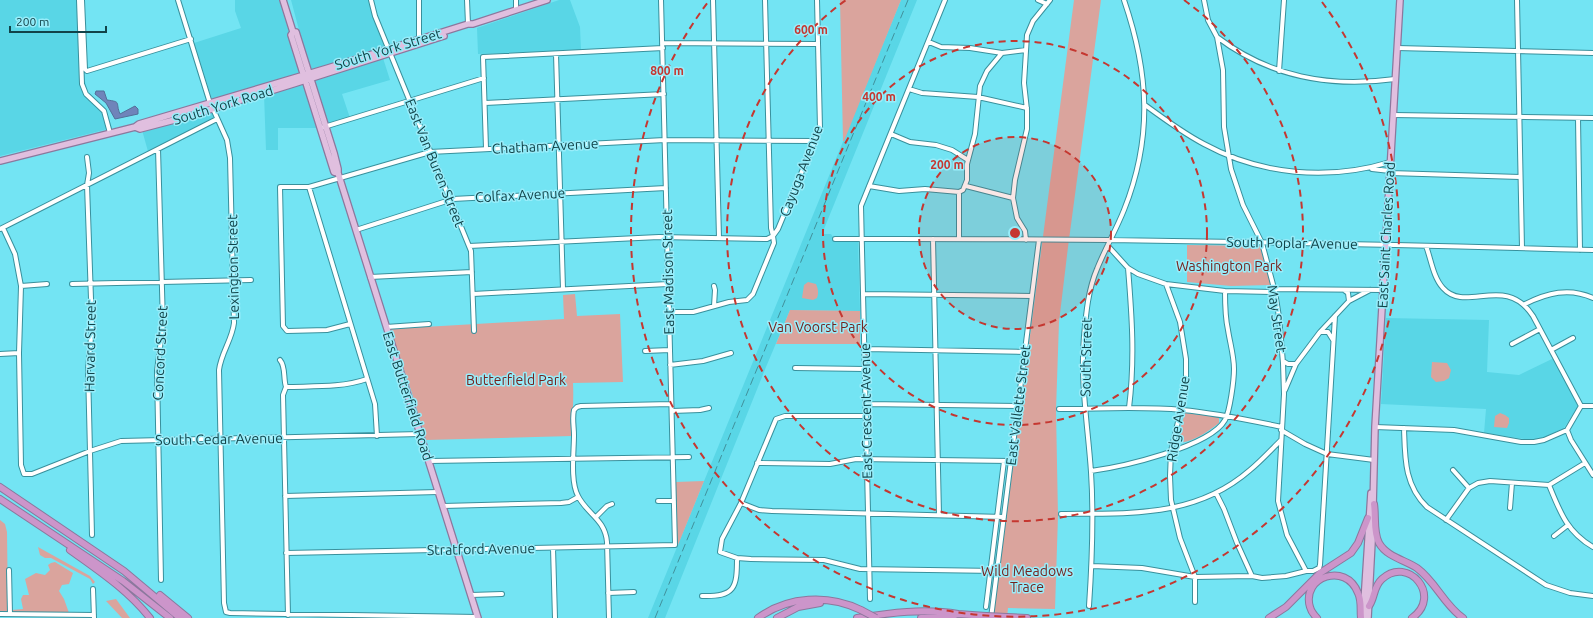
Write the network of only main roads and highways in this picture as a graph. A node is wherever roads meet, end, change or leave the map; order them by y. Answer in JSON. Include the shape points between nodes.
{"nodes":[{"id":1,"x":283,"y":0,"type":"edge"},
{"id":2,"x":547,"y":0,"type":"edge"},
{"id":3,"x":1400,"y":0,"type":"edge"},
{"id":4,"x":470,"y":24,"type":"junction"},
{"id":5,"x":293,"y":32,"type":"junction"},
{"id":6,"x":389,"y":51,"type":"junction"},
{"id":7,"x":299,"y":62,"type":"junction"},
{"id":8,"x":322,"y":75,"type":"junction"},
{"id":9,"x":294,"y":77,"type":"junction"},
{"id":10,"x":307,"y":77,"type":"junction"},
{"id":11,"x":315,"y":91,"type":"junction"},
{"id":12,"x":211,"y":106,"type":"junction"},
{"id":13,"x":323,"y":128,"type":"junction"},
{"id":14,"x":0,"y":161,"type":"edge"},
{"id":15,"x":1374,"y":470,"type":"junction"},
{"id":16,"x":0,"y":487,"type":"edge"},
{"id":17,"x":0,"y":499,"type":"edge"},
{"id":18,"x":1374,"y":504,"type":"junction"},
{"id":19,"x":20,"y":513,"type":"junction"},
{"id":20,"x":1368,"y":518,"type":"junction"},
{"id":21,"x":124,"y":570,"type":"junction"},
{"id":22,"x":1369,"y":606,"type":"junction"},
{"id":23,"x":858,"y":610,"type":"junction"},
{"id":24,"x":958,"y":614,"type":"junction"},
{"id":25,"x":989,"y":617,"type":"edge"},
{"id":26,"x":150,"y":618,"type":"edge"},
{"id":27,"x":170,"y":618,"type":"edge"},
{"id":28,"x":180,"y":618,"type":"edge"},
{"id":29,"x":188,"y":618,"type":"edge"},
{"id":30,"x":478,"y":618,"type":"edge"},
{"id":31,"x":758,"y":618,"type":"edge"},
{"id":32,"x":777,"y":618,"type":"edge"},
{"id":33,"x":857,"y":618,"type":"edge"},
{"id":34,"x":869,"y":618,"type":"edge"},
{"id":35,"x":876,"y":618,"type":"edge"},
{"id":36,"x":920,"y":618,"type":"edge"},
{"id":37,"x":1027,"y":618,"type":"edge"},
{"id":38,"x":1269,"y":618,"type":"edge"},
{"id":39,"x":1317,"y":618,"type":"edge"},
{"id":40,"x":1364,"y":618,"type":"edge"},
{"id":41,"x":1412,"y":618,"type":"edge"},
{"id":42,"x":1463,"y":618,"type":"edge"}],
"edges":[{"from":1,"to":5,"type":"main road","name":"East Butterfield Road"},
{"from":2,"to":4,"type":"main road","name":"South York Street"},
{"from":3,"to":15,"type":"main road","name":"East Saint Charles Road"},
{"from":4,"to":6,"type":"main road","name":"South York Street"},
{"from":4,"to":6,"type":"main road","name":"South York Street","via":[[469,28]]},
{"from":5,"to":7,"type":"main road","name":"East Butterfield Road","via":[[291,35]]},
{"from":5,"to":10,"type":"main road","name":"East Butterfield Road","via":[[296,32]]},
{"from":6,"to":8,"type":"main road","name":"South York Street"},
{"from":6,"to":10,"type":"main road","name":"South York Street"},
{"from":7,"to":9,"type":"main road"},
{"from":7,"to":10,"type":"main road","name":"East Butterfield Road"},
{"from":8,"to":10,"type":"main road","name":"South York Street"},
{"from":8,"to":11,"type":"main road","via":[[317,81]]},
{"from":9,"to":10,"type":"main road","name":"South York Road"},
{"from":9,"to":12,"type":"main road","name":"South York Road"},
{"from":10,"to":11,"type":"main road","name":"East Butterfield Road"},
{"from":10,"to":12,"type":"main road","name":"South York Road"},
{"from":10,"to":13,"type":"main road","name":"East Butterfield Road"},
{"from":11,"to":13,"type":"main road","name":"East Butterfield Road"},
{"from":12,"to":14,"type":"main road","name":"South York Road"},
{"from":13,"to":30,"type":"main road","name":"East Butterfield Road"},
{"from":15,"to":18,"type":"main road","name":"East Saint Charles Road"},
{"from":15,"to":20,"type":"main road","name":"East Saint Charles Road"},
{"from":16,"to":21,"type":"highway"},
{"from":17,"to":19,"type":"highway"},
{"from":18,"to":22,"type":"main road","name":"East Saint Charles Road"},
{"from":18,"to":42,"type":"highway","via":[[1376,537],[1380,545],[1390,554],[1421,572],[1449,606]]},
{"from":19,"to":26,"type":"highway","via":[[123,589]]},
{"from":19,"to":27,"type":"highway","via":[[123,581]]},
{"from":20,"to":38,"type":"highway","via":[[1351,553],[1320,573],[1286,607]]},
{"from":20,"to":40,"type":"main road","name":"East Saint Charles Road"},
{"from":21,"to":28,"type":"highway"},
{"from":21,"to":29,"type":"highway"},
{"from":22,"to":40,"type":"main road","name":"East Saint Charles Road"},
{"from":22,"to":41,"type":"highway","via":[[1375,588],[1382,579],[1394,572],[1405,572],[1417,579],[1424,592],[1423,606]]},
{"from":23,"to":31,"type":"highway","via":[[835,601],[809,599],[781,606]]},
{"from":23,"to":32,"type":"highway","via":[[814,603],[798,607]]},
{"from":23,"to":34,"type":"highway"},
{"from":23,"to":35,"type":"highway","bridge":true},
{"from":24,"to":25,"type":"highway"},
{"from":24,"to":33,"type":"highway","via":[[923,612]]},
{"from":24,"to":36,"type":"highway","via":[[949,617]]},
{"from":25,"to":37,"type":"highway","bridge":true},
{"from":39,"to":40,"type":"highway","via":[[1310,609],[1309,598],[1312,588],[1320,579],[1334,575],[1345,578],[1355,587],[1360,597]]}]}
